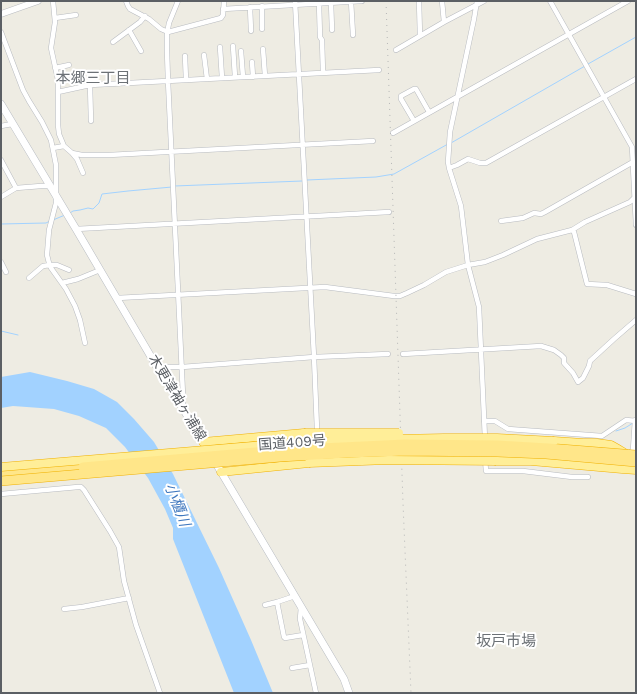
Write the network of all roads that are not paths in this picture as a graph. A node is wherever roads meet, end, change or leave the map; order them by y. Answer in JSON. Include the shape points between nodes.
{"nodes":[{"id":1,"x":38,"y":1,"type":"edge"},
{"id":2,"x":53,"y":1,"type":"edge"},
{"id":3,"x":126,"y":1,"type":"edge"},
{"id":4,"x":178,"y":1,"type":"edge"},
{"id":5,"x":224,"y":1,"type":"edge"},
{"id":6,"x":362,"y":1,"type":"edge"},
{"id":7,"x":419,"y":1,"type":"edge"},
{"id":8,"x":442,"y":1,"type":"edge"},
{"id":9,"x":484,"y":1,"type":"edge"},
{"id":10,"x":550,"y":1,"type":"edge"},
{"id":11,"x":628,"y":1,"type":"edge"},
{"id":12,"x":331,"y":2,"type":"junction"},
{"id":13,"x":351,"y":2,"type":"edge"},
{"id":14,"x":295,"y":3,"type":"edge"},
{"id":15,"x":318,"y":3,"type":"junction"},
{"id":16,"x":477,"y":3,"type":"edge"},
{"id":17,"x":261,"y":5,"type":"edge"},
{"id":18,"x":250,"y":7,"type":"junction"},
{"id":19,"x":223,"y":9,"type":"junction"},
{"id":20,"x":1,"y":14,"type":"edge"},
{"id":21,"x":76,"y":15,"type":"dead end"},
{"id":22,"x":145,"y":16,"type":"junction"},
{"id":23,"x":55,"y":18,"type":"junction"},
{"id":24,"x":444,"y":22,"type":"junction"},
{"id":25,"x":262,"y":29,"type":"dead end"},
{"id":26,"x":129,"y":30,"type":"junction"},
{"id":27,"x":332,"y":30,"type":"dead end"},
{"id":28,"x":251,"y":31,"type":"dead end"},
{"id":29,"x":1,"y":32,"type":"edge"},
{"id":30,"x":168,"y":32,"type":"junction"},
{"id":31,"x":568,"y":34,"type":"junction"},
{"id":32,"x":353,"y":35,"type":"dead end"},
{"id":33,"x":420,"y":36,"type":"junction"},
{"id":34,"x":113,"y":42,"type":"dead end"},
{"id":35,"x":233,"y":46,"type":"dead end"},
{"id":36,"x":220,"y":47,"type":"dead end"},
{"id":37,"x":263,"y":50,"type":"dead end"},
{"id":38,"x":396,"y":50,"type":"dead end"},
{"id":39,"x":241,"y":51,"type":"dead end"},
{"id":40,"x":141,"y":52,"type":"dead end"},
{"id":41,"x":204,"y":55,"type":"dead end"},
{"id":42,"x":185,"y":56,"type":"dead end"},
{"id":43,"x":252,"y":62,"type":"dead end"},
{"id":44,"x":69,"y":65,"type":"dead end"},
{"id":45,"x":55,"y":68,"type":"junction"},
{"id":46,"x":379,"y":70,"type":"dead end"},
{"id":47,"x":323,"y":73,"type":"junction"},
{"id":48,"x":298,"y":74,"type":"junction"},
{"id":49,"x":253,"y":76,"type":"junction"},
{"id":50,"x":265,"y":76,"type":"junction"},
{"id":51,"x":235,"y":77,"type":"junction"},
{"id":52,"x":243,"y":77,"type":"junction"},
{"id":53,"x":222,"y":78,"type":"junction"},
{"id":54,"x":207,"y":79,"type":"junction"},
{"id":55,"x":636,"y":79,"type":"edge"},
{"id":56,"x":186,"y":80,"type":"junction"},
{"id":57,"x":168,"y":81,"type":"junction"},
{"id":58,"x":90,"y":85,"type":"junction"},
{"id":59,"x":58,"y":92,"type":"junction"},
{"id":60,"x":458,"y":96,"type":"junction"},
{"id":61,"x":605,"y":97,"type":"junction"},
{"id":62,"x":1,"y":104,"type":"edge"},
{"id":63,"x":429,"y":112,"type":"junction"},
{"id":64,"x":91,"y":121,"type":"dead end"},
{"id":65,"x":414,"y":121,"type":"junction"},
{"id":66,"x":12,"y":124,"type":"junction"},
{"id":67,"x":1,"y":126,"type":"edge"},
{"id":68,"x":393,"y":133,"type":"dead end"},
{"id":69,"x":373,"y":141,"type":"dead end"},
{"id":70,"x":302,"y":145,"type":"junction"},
{"id":71,"x":64,"y":146,"type":"junction"},
{"id":72,"x":53,"y":148,"type":"junction"},
{"id":73,"x":172,"y":152,"type":"junction"},
{"id":74,"x":72,"y":153,"type":"junction"},
{"id":75,"x":1,"y":160,"type":"edge"},
{"id":76,"x":633,"y":162,"type":"junction"},
{"id":77,"x":449,"y":168,"type":"junction"},
{"id":78,"x":83,"y":173,"type":"dead end"},
{"id":79,"x":50,"y":186,"type":"junction"},
{"id":80,"x":16,"y":188,"type":"junction"},
{"id":81,"x":56,"y":196,"type":"junction"},
{"id":82,"x":1,"y":197,"type":"edge"},
{"id":83,"x":635,"y":197,"type":"edge"},
{"id":84,"x":389,"y":212,"type":"dead end"},
{"id":85,"x":306,"y":216,"type":"junction"},
{"id":86,"x":501,"y":221,"type":"dead end"},
{"id":87,"x":175,"y":224,"type":"junction"},
{"id":88,"x":636,"y":224,"type":"edge"},
{"id":89,"x":76,"y":229,"type":"junction"},
{"id":90,"x":572,"y":230,"type":"junction"},
{"id":91,"x":1,"y":262,"type":"edge"},
{"id":92,"x":50,"y":264,"type":"junction"},
{"id":93,"x":468,"y":265,"type":"junction"},
{"id":94,"x":69,"y":270,"type":"dead end"},
{"id":95,"x":100,"y":270,"type":"junction"},
{"id":96,"x":6,"y":272,"type":"dead end"},
{"id":97,"x":29,"y":278,"type":"dead end"},
{"id":98,"x":62,"y":283,"type":"junction"},
{"id":99,"x":310,"y":288,"type":"junction"},
{"id":100,"x":636,"y":294,"type":"edge"},
{"id":101,"x":178,"y":295,"type":"junction"},
{"id":102,"x":117,"y":298,"type":"junction"},
{"id":103,"x":636,"y":320,"type":"edge"},
{"id":104,"x":85,"y":343,"type":"dead end"},
{"id":105,"x":481,"y":349,"type":"junction"},
{"id":106,"x":388,"y":354,"type":"dead end"},
{"id":107,"x":403,"y":354,"type":"dead end"},
{"id":108,"x":314,"y":358,"type":"junction"},
{"id":109,"x":158,"y":367,"type":"junction"},
{"id":110,"x":182,"y":367,"type":"junction"},
{"id":111,"x":182,"y":408,"type":"junction"},
{"id":112,"x":635,"y":420,"type":"edge"},
{"id":113,"x":484,"y":421,"type":"junction"},
{"id":114,"x":317,"y":429,"type":"dead end"},
{"id":115,"x":497,"y":438,"type":"junction"},
{"id":116,"x":203,"y":442,"type":"junction"},
{"id":117,"x":583,"y":443,"type":"junction"},
{"id":118,"x":631,"y":455,"type":"edge"},
{"id":119,"x":636,"y":462,"type":"edge"},
{"id":120,"x":1,"y":467,"type":"edge"},
{"id":121,"x":622,"y":469,"type":"junction"},
{"id":122,"x":636,"y":470,"type":"edge"},
{"id":123,"x":221,"y":472,"type":"junction"},
{"id":124,"x":1,"y":474,"type":"edge"},
{"id":125,"x":588,"y":477,"type":"dead end"},
{"id":126,"x":1,"y":481,"type":"edge"},
{"id":127,"x":1,"y":494,"type":"edge"},
{"id":128,"x":294,"y":596,"type":"junction"},
{"id":129,"x":128,"y":598,"type":"junction"},
{"id":130,"x":277,"y":602,"type":"junction"},
{"id":131,"x":264,"y":605,"type":"dead end"},
{"id":132,"x":301,"y":607,"type":"junction"},
{"id":133,"x":64,"y":609,"type":"dead end"},
{"id":134,"x":303,"y":634,"type":"junction"},
{"id":135,"x":310,"y":665,"type":"junction"},
{"id":136,"x":292,"y":668,"type":"dead end"},
{"id":137,"x":160,"y":693,"type":"edge"},
{"id":138,"x":316,"y":693,"type":"edge"},
{"id":139,"x":349,"y":693,"type":"edge"}],
"edges":[{"from":1,"to":20,"type":"street"},
{"from":2,"to":23,"type":"street"},
{"from":3,"to":22,"type":"street","via":[[130,9]]},
{"from":4,"to":30,"type":"street"},
{"from":5,"to":19,"type":"street"},
{"from":6,"to":13,"type":"street"},
{"from":7,"to":33,"type":"street"},
{"from":8,"to":24,"type":"street"},
{"from":9,"to":16,"type":"street"},
{"from":10,"to":31,"type":"street"},
{"from":11,"to":31,"type":"street"},
{"from":12,"to":13,"type":"street"},
{"from":12,"to":15,"type":"street"},
{"from":12,"to":27,"type":"street"},
{"from":13,"to":32,"type":"street"},
{"from":14,"to":15,"type":"street"},
{"from":14,"to":17,"type":"street"},
{"from":14,"to":48,"type":"street"},
{"from":15,"to":47,"type":"street"},
{"from":16,"to":24,"type":"street"},
{"from":16,"to":60,"type":"street"},
{"from":17,"to":18,"type":"street"},
{"from":17,"to":25,"type":"street"},
{"from":18,"to":19,"type":"street"},
{"from":18,"to":28,"type":"street"},
{"from":19,"to":30,"type":"street","via":[[221,18]]},
{"from":21,"to":23,"type":"street"},
{"from":22,"to":26,"type":"street"},
{"from":22,"to":30,"type":"street"},
{"from":23,"to":45,"type":"street","via":[[51,48]]},
{"from":24,"to":33,"type":"street"},
{"from":26,"to":34,"type":"street"},
{"from":26,"to":40,"type":"street"},
{"from":29,"to":72,"type":"street","via":[[23,90],[42,122]]},
{"from":30,"to":57,"type":"street"},
{"from":31,"to":60,"type":"street"},
{"from":31,"to":61,"type":"street"},
{"from":33,"to":38,"type":"street"},
{"from":35,"to":51,"type":"street"},
{"from":36,"to":53,"type":"street"},
{"from":37,"to":50,"type":"street"},
{"from":39,"to":52,"type":"street"},
{"from":41,"to":54,"type":"street"},
{"from":42,"to":56,"type":"street"},
{"from":43,"to":49,"type":"street"},
{"from":44,"to":45,"type":"street"},
{"from":45,"to":59,"type":"street"},
{"from":46,"to":47,"type":"street"},
{"from":47,"to":48,"type":"street"},
{"from":48,"to":50,"type":"street"},
{"from":48,"to":70,"type":"street"},
{"from":49,"to":50,"type":"street"},
{"from":49,"to":52,"type":"street"},
{"from":51,"to":52,"type":"street"},
{"from":51,"to":53,"type":"street"},
{"from":53,"to":54,"type":"street"},
{"from":54,"to":56,"type":"street"},
{"from":55,"to":61,"type":"street"},
{"from":56,"to":57,"type":"street"},
{"from":57,"to":58,"type":"street"},
{"from":57,"to":73,"type":"street"},
{"from":58,"to":59,"type":"street"},
{"from":58,"to":64,"type":"street"},
{"from":59,"to":71,"type":"street","via":[[59,134]]},
{"from":60,"to":63,"type":"street"},
{"from":60,"to":77,"type":"street","via":[[450,132]]},
{"from":61,"to":76,"type":"street","via":[[632,147]]},
{"from":61,"to":77,"type":"street","via":[[486,163],[468,159]]},
{"from":62,"to":66,"type":"main road","name":"木更津袖ヶ浦線"},
{"from":63,"to":65,"type":"street"},
{"from":63,"to":65,"type":"street","via":[[416,90],[401,96]]},
{"from":65,"to":68,"type":"street"},
{"from":66,"to":67,"type":"street"},
{"from":66,"to":79,"type":"main road","name":"木更津袖ヶ浦線"},
{"from":69,"to":70,"type":"street"},
{"from":70,"to":73,"type":"street"},
{"from":70,"to":85,"type":"street"},
{"from":71,"to":72,"type":"street"},
{"from":71,"to":74,"type":"street"},
{"from":72,"to":81,"type":"street"},
{"from":73,"to":74,"type":"street","via":[[92,156]]},
{"from":73,"to":87,"type":"street"},
{"from":74,"to":78,"type":"street"},
{"from":75,"to":80,"type":"street"},
{"from":76,"to":83,"type":"street"},
{"from":76,"to":86,"type":"street","via":[[541,214],[534,213],[523,218]]},
{"from":77,"to":93,"type":"street","via":[[461,206]]},
{"from":79,"to":80,"type":"street"},
{"from":79,"to":81,"type":"main road","name":"木更津袖ヶ浦線"},
{"from":80,"to":82,"type":"street"},
{"from":81,"to":89,"type":"main road","name":"木更津袖ヶ浦線"},
{"from":81,"to":92,"type":"street","via":[[49,230],[47,255]]},
{"from":83,"to":88,"type":"street"},
{"from":83,"to":90,"type":"street","via":[[630,202]]},
{"from":84,"to":85,"type":"street"},
{"from":85,"to":87,"type":"street"},
{"from":85,"to":99,"type":"street"},
{"from":87,"to":89,"type":"street"},
{"from":87,"to":101,"type":"street"},
{"from":89,"to":95,"type":"main road","name":"木更津袖ヶ浦線"},
{"from":90,"to":93,"type":"street","via":[[537,239],[485,262]]},
{"from":90,"to":100,"type":"street","via":[[586,284],[604,284]]},
{"from":91,"to":96,"type":"street"},
{"from":92,"to":94,"type":"street"},
{"from":92,"to":97,"type":"street"},
{"from":92,"to":98,"type":"street"},
{"from":93,"to":99,"type":"street","via":[[446,272],[400,296],[324,287]]},
{"from":93,"to":105,"type":"street","via":[[479,307]]},
{"from":95,"to":98,"type":"street"},
{"from":95,"to":102,"type":"main road","name":"木更津袖ヶ浦線"},
{"from":98,"to":104,"type":"street","via":[[75,306]]},
{"from":99,"to":101,"type":"street"},
{"from":99,"to":108,"type":"street"},
{"from":101,"to":102,"type":"street"},
{"from":101,"to":110,"type":"street"},
{"from":102,"to":109,"type":"main road","name":"木更津袖ヶ浦線"},
{"from":103,"to":105,"type":"street","via":[[590,361],[583,378],[578,382],[564,362],[564,358],[554,350],[541,346]]},
{"from":105,"to":107,"type":"street"},
{"from":105,"to":113,"type":"street"},
{"from":106,"to":108,"type":"street"},
{"from":108,"to":110,"type":"street"},
{"from":108,"to":114,"type":"street"},
{"from":109,"to":110,"type":"street"},
{"from":109,"to":111,"type":"main road","name":"木更津袖ヶ浦線"},
{"from":110,"to":111,"type":"street"},
{"from":111,"to":116,"type":"main road","name":"木更津袖ヶ浦線"},
{"from":112,"to":113,"type":"street","via":[[626,420],[602,436],[508,429],[495,421]]},
{"from":112,"to":118,"type":"street"},
{"from":113,"to":125,"type":"street","via":[[486,471],[523,471]]},
{"from":115,"to":116,"type":"highway","bridge":true,"via":[[460,433],[304,433]]},
{"from":115,"to":117,"type":"highway","name":"国道409号","bridge":true},
{"from":115,"to":120,"type":"highway","name":"国道409号","bridge":true,"via":[[404,438],[277,444]]},
{"from":116,"to":123,"type":"main road","name":"木更津袖ヶ浦線"},
{"from":117,"to":118,"type":"highway","name":"国道409号","via":[[611,445]]},
{"from":117,"to":121,"type":"highway","name":"国道409号","via":[[596,446],[612,463]]},
{"from":118,"to":119,"type":"highway","name":"国道409号"},
{"from":118,"to":124,"type":"highway","bridge":true,"via":[[534,447],[405,444],[248,452]]},
{"from":119,"to":126,"type":"highway","bridge":true,"via":[[511,453],[398,451],[280,457]]},
{"from":121,"to":122,"type":"highway"},
{"from":121,"to":123,"type":"highway","bridge":true,"via":[[531,462],[388,460],[309,463]]},
{"from":123,"to":128,"type":"main road","name":"木更津袖ヶ浦線"},
{"from":127,"to":129,"type":"street","via":[[81,487],[117,541]]},
{"from":128,"to":130,"type":"street"},
{"from":128,"to":132,"type":"main road","name":"木更津袖ヶ浦線"},
{"from":129,"to":133,"type":"street"},
{"from":129,"to":137,"type":"street"},
{"from":130,"to":131,"type":"street"},
{"from":130,"to":134,"type":"street","via":[[284,637]]},
{"from":132,"to":134,"type":"street"},
{"from":132,"to":139,"type":"main road","name":"木更津袖ヶ浦線","via":[[344,679]]},
{"from":134,"to":135,"type":"street"},
{"from":135,"to":136,"type":"street"},
{"from":135,"to":138,"type":"street"}]}
